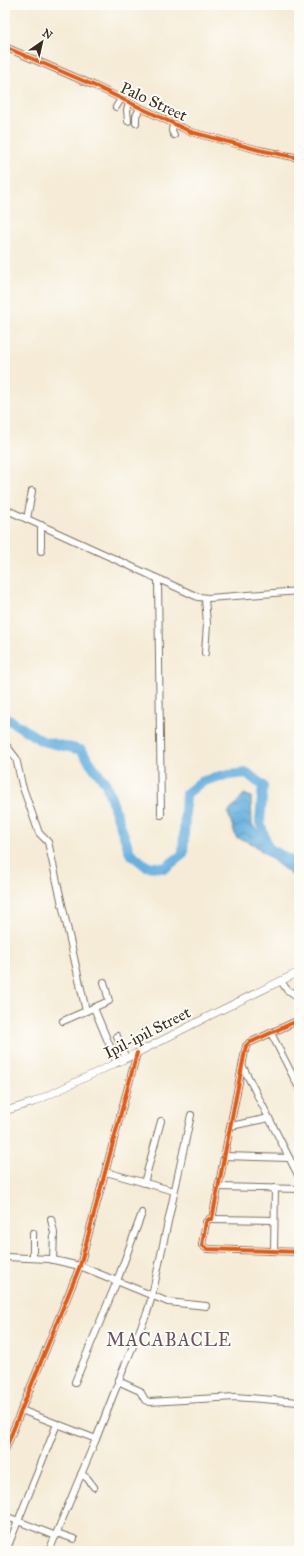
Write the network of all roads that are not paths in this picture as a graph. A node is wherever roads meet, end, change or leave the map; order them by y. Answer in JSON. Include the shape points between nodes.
{"nodes":[{"id":1,"x":5,"y":47,"type":"edge"},
{"id":2,"x":121,"y":99,"type":"junction"},
{"id":3,"x":129,"y":103,"type":"junction"},
{"id":4,"x":116,"y":107,"type":"dead end"},
{"id":5,"x":140,"y":108,"type":"junction"},
{"id":6,"x":128,"y":121,"type":"dead end"},
{"id":7,"x":136,"y":123,"type":"dead end"},
{"id":8,"x":173,"y":124,"type":"junction"},
{"id":9,"x":174,"y":135,"type":"dead end"},
{"id":10,"x":299,"y":158,"type":"edge"},
{"id":11,"x":32,"y":491,"type":"dead end"},
{"id":12,"x":5,"y":509,"type":"edge"},
{"id":13,"x":27,"y":519,"type":"junction"},
{"id":14,"x":41,"y":525,"type":"junction"},
{"id":15,"x":41,"y":551,"type":"dead end"},
{"id":16,"x":158,"y":580,"type":"junction"},
{"id":17,"x":299,"y":591,"type":"edge"},
{"id":18,"x":205,"y":598,"type":"junction"},
{"id":19,"x":205,"y":652,"type":"dead end"},
{"id":20,"x":5,"y":744,"type":"edge"},
{"id":21,"x":161,"y":815,"type":"dead end"},
{"id":22,"x":298,"y":975,"type":"edge"},
{"id":23,"x":281,"y":981,"type":"junction"},
{"id":24,"x":104,"y":982,"type":"dead end"},
{"id":25,"x":296,"y":993,"type":"edge"},
{"id":26,"x":299,"y":1003,"type":"edge"},
{"id":27,"x":94,"y":1008,"type":"junction"},
{"id":28,"x":86,"y":1011,"type":"junction"},
{"id":29,"x":299,"y":1020,"type":"edge"},
{"id":30,"x":63,"y":1021,"type":"dead end"},
{"id":31,"x":271,"y":1033,"type":"junction"},
{"id":32,"x":117,"y":1036,"type":"dead end"},
{"id":33,"x":137,"y":1053,"type":"junction"},
{"id":34,"x":126,"y":1059,"type":"junction"},
{"id":35,"x":117,"y":1063,"type":"junction"},
{"id":36,"x":243,"y":1067,"type":"junction"},
{"id":37,"x":299,"y":1088,"type":"edge"},
{"id":38,"x":5,"y":1111,"type":"edge"},
{"id":39,"x":191,"y":1115,"type":"dead end"},
{"id":40,"x":269,"y":1118,"type":"junction"},
{"id":41,"x":161,"y":1121,"type":"dead end"},
{"id":42,"x":231,"y":1126,"type":"junction"},
{"id":43,"x":225,"y":1156,"type":"junction"},
{"id":44,"x":289,"y":1158,"type":"junction"},
{"id":45,"x":106,"y":1172,"type":"junction"},
{"id":46,"x":299,"y":1177,"type":"edge"},
{"id":47,"x":144,"y":1183,"type":"junction"},
{"id":48,"x":218,"y":1187,"type":"junction"},
{"id":49,"x":275,"y":1188,"type":"junction"},
{"id":50,"x":299,"y":1188,"type":"edge"},
{"id":51,"x":174,"y":1191,"type":"junction"},
{"id":52,"x":142,"y":1213,"type":"dead end"},
{"id":53,"x":51,"y":1219,"type":"dead end"},
{"id":54,"x":212,"y":1219,"type":"junction"},
{"id":55,"x":274,"y":1220,"type":"junction"},
{"id":56,"x":33,"y":1233,"type":"dead end"},
{"id":57,"x":274,"y":1251,"type":"junction"},
{"id":58,"x":299,"y":1252,"type":"edge"},
{"id":59,"x":6,"y":1257,"type":"edge"},
{"id":60,"x":34,"y":1258,"type":"junction"},
{"id":61,"x":53,"y":1260,"type":"junction"},
{"id":62,"x":80,"y":1266,"type":"junction"},
{"id":63,"x":117,"y":1281,"type":"junction"},
{"id":64,"x":152,"y":1296,"type":"junction"},
{"id":65,"x":206,"y":1306,"type":"dead end"},
{"id":66,"x":118,"y":1381,"type":"junction"},
{"id":67,"x":75,"y":1382,"type":"dead end"},
{"id":68,"x":299,"y":1402,"type":"edge"},
{"id":69,"x":21,"y":1410,"type":"junction"},
{"id":70,"x":58,"y":1424,"type":"junction"},
{"id":71,"x":96,"y":1439,"type":"junction"},
{"id":72,"x":5,"y":1450,"type":"edge"},
{"id":73,"x":82,"y":1474,"type":"junction"},
{"id":74,"x":94,"y":1487,"type":"dead end"},
{"id":75,"x":5,"y":1516,"type":"edge"},
{"id":76,"x":18,"y":1521,"type":"junction"},
{"id":77,"x":56,"y":1535,"type":"junction"},
{"id":78,"x":74,"y":1539,"type":"dead end"},
{"id":79,"x":6,"y":1551,"type":"edge"},
{"id":80,"x":49,"y":1551,"type":"edge"}],
"edges":[{"from":1,"to":2,"type":"street","name":"Palo Street"},
{"from":2,"to":3,"type":"street","name":"Palo Street"},
{"from":2,"to":4,"type":"street"},
{"from":3,"to":5,"type":"street","name":"Palo Street"},
{"from":3,"to":6,"type":"street"},
{"from":5,"to":7,"type":"street"},
{"from":5,"to":8,"type":"street","name":"Palo Street"},
{"from":8,"to":9,"type":"street"},
{"from":8,"to":10,"type":"street","name":"Palo Street","via":[[191,132]]},
{"from":11,"to":13,"type":"street"},
{"from":12,"to":13,"type":"street"},
{"from":13,"to":14,"type":"street"},
{"from":14,"to":15,"type":"street"},
{"from":14,"to":16,"type":"street"},
{"from":16,"to":18,"type":"street"},
{"from":16,"to":21,"type":"street"},
{"from":17,"to":18,"type":"street"},
{"from":18,"to":19,"type":"street"},
{"from":20,"to":28,"type":"street","via":[[16,758],[22,785],[39,832],[48,842]]},
{"from":22,"to":23,"type":"street","name":"Ipil-ipil Street"},
{"from":23,"to":25,"type":"street","via":[[287,990]]},
{"from":23,"to":33,"type":"street","name":"Ipil-ipil Street"},
{"from":24,"to":27,"type":"street","via":[[109,1001]]},
{"from":25,"to":26,"type":"street"},
{"from":27,"to":28,"type":"street"},
{"from":27,"to":35,"type":"street"},
{"from":28,"to":30,"type":"street"},
{"from":29,"to":31,"type":"street"},
{"from":31,"to":36,"type":"street","via":[[246,1046]]},
{"from":31,"to":37,"type":"street"},
{"from":32,"to":34,"type":"street"},
{"from":33,"to":34,"type":"street","name":"Ipil-ipil Street"},
{"from":33,"to":45,"type":"street"},
{"from":34,"to":35,"type":"street","name":"Ipil-ipil Street"},
{"from":35,"to":38,"type":"street","name":"Ipil-ipil Street","via":[[34,1102]]},
{"from":36,"to":40,"type":"street"},
{"from":36,"to":42,"type":"street"},
{"from":39,"to":51,"type":"street"},
{"from":40,"to":42,"type":"street"},
{"from":40,"to":44,"type":"street"},
{"from":41,"to":47,"type":"street"},
{"from":42,"to":43,"type":"street"},
{"from":43,"to":44,"type":"street"},
{"from":43,"to":48,"type":"street"},
{"from":44,"to":46,"type":"street"},
{"from":45,"to":47,"type":"street"},
{"from":45,"to":62,"type":"street"},
{"from":47,"to":51,"type":"street"},
{"from":48,"to":49,"type":"street"},
{"from":48,"to":54,"type":"street"},
{"from":49,"to":50,"type":"street"},
{"from":49,"to":55,"type":"street"},
{"from":51,"to":64,"type":"street"},
{"from":52,"to":63,"type":"street"},
{"from":53,"to":61,"type":"street","via":[[54,1233]]},
{"from":54,"to":55,"type":"street"},
{"from":54,"to":57,"type":"street","via":[[206,1222],[202,1245],[204,1248]]},
{"from":55,"to":57,"type":"street"},
{"from":56,"to":60,"type":"street"},
{"from":57,"to":58,"type":"street"},
{"from":59,"to":60,"type":"street"},
{"from":60,"to":61,"type":"street"},
{"from":61,"to":62,"type":"street"},
{"from":62,"to":63,"type":"street"},
{"from":62,"to":69,"type":"street"},
{"from":63,"to":64,"type":"street"},
{"from":63,"to":67,"type":"street"},
{"from":64,"to":65,"type":"street","via":[[168,1302]]},
{"from":64,"to":66,"type":"street"},
{"from":66,"to":68,"type":"street","via":[[140,1391],[149,1402],[235,1397]]},
{"from":66,"to":71,"type":"street"},
{"from":69,"to":70,"type":"street"},
{"from":69,"to":72,"type":"street"},
{"from":70,"to":71,"type":"street"},
{"from":70,"to":76,"type":"street"},
{"from":71,"to":73,"type":"street"},
{"from":73,"to":74,"type":"street"},
{"from":73,"to":77,"type":"street"},
{"from":75,"to":76,"type":"street"},
{"from":76,"to":77,"type":"street"},
{"from":76,"to":79,"type":"street"},
{"from":77,"to":78,"type":"street"},
{"from":77,"to":80,"type":"street"}]}
